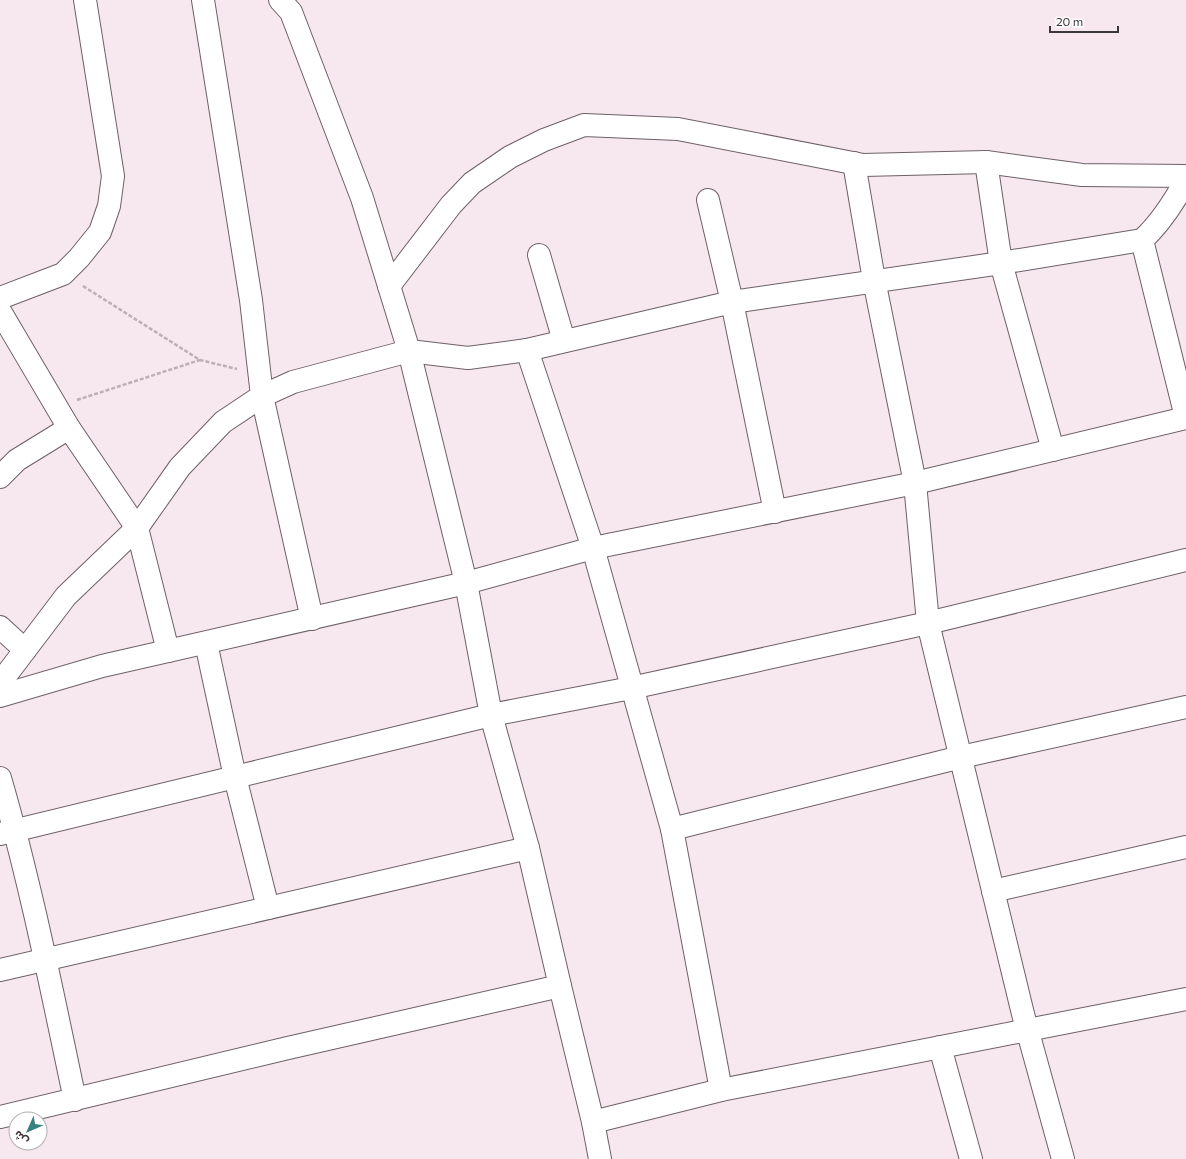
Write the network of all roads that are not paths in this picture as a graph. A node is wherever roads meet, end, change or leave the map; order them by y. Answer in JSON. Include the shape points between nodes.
{"nodes":[{"id":1,"x":85,"y":0,"type":"edge"},
{"id":2,"x":203,"y":0,"type":"edge"},
{"id":3,"x":280,"y":0,"type":"edge"},
{"id":4,"x":986,"y":162,"type":"junction"},
{"id":5,"x":854,"y":163,"type":"junction"},
{"id":6,"x":1186,"y":176,"type":"edge"},
{"id":7,"x":1186,"y":180,"type":"edge"},
{"id":8,"x":708,"y":200,"type":"dead end"},
{"id":9,"x":1142,"y":240,"type":"junction"},
{"id":10,"x":539,"y":255,"type":"dead end"},
{"id":11,"x":1001,"y":263,"type":"junction"},
{"id":12,"x":874,"y":280,"type":"junction"},
{"id":13,"x":389,"y":286,"type":"junction"},
{"id":14,"x":0,"y":298,"type":"edge"},
{"id":15,"x":732,"y":302,"type":"junction"},
{"id":16,"x":0,"y":311,"type":"edge"},
{"id":17,"x":564,"y":341,"type":"junction"},
{"id":18,"x":527,"y":350,"type":"junction"},
{"id":19,"x":409,"y":351,"type":"junction"},
{"id":20,"x":262,"y":396,"type":"junction"},
{"id":21,"x":1186,"y":418,"type":"edge"},
{"id":22,"x":69,"y":428,"type":"junction"},
{"id":23,"x":1053,"y":450,"type":"junction"},
{"id":24,"x":2,"y":470,"type":"edge"},
{"id":25,"x":915,"y":483,"type":"junction"},
{"id":26,"x":775,"y":512,"type":"junction"},
{"id":27,"x":137,"y":528,"type":"junction"},
{"id":28,"x":593,"y":548,"type":"junction"},
{"id":29,"x":1186,"y":560,"type":"edge"},
{"id":30,"x":466,"y":583,"type":"junction"},
{"id":31,"x":312,"y":619,"type":"junction"},
{"id":32,"x":928,"y":623,"type":"junction"},
{"id":33,"x":0,"y":627,"type":"edge"},
{"id":34,"x":206,"y":643,"type":"junction"},
{"id":35,"x":25,"y":650,"type":"junction"},
{"id":36,"x":168,"y":652,"type":"junction"},
{"id":37,"x":0,"y":683,"type":"edge"},
{"id":38,"x":631,"y":688,"type":"junction"},
{"id":39,"x":0,"y":696,"type":"edge"},
{"id":40,"x":1186,"y":707,"type":"edge"},
{"id":41,"x":491,"y":716,"type":"junction"},
{"id":42,"x":960,"y":757,"type":"junction"},
{"id":43,"x":235,"y":777,"type":"junction"},
{"id":44,"x":0,"y":778,"type":"edge"},
{"id":45,"x":672,"y":829,"type":"junction"},
{"id":46,"x":8,"y":832,"type":"edge"},
{"id":47,"x":1186,"y":847,"type":"edge"},
{"id":48,"x":528,"y":848,"type":"junction"},
{"id":49,"x":993,"y":891,"type":"junction"},
{"id":50,"x":268,"y":908,"type":"junction"},
{"id":51,"x":45,"y":960,"type":"junction"},
{"id":52,"x":0,"y":970,"type":"edge"},
{"id":53,"x":560,"y":986,"type":"junction"},
{"id":54,"x":1186,"y":998,"type":"edge"},
{"id":55,"x":1027,"y":1030,"type":"junction"},
{"id":56,"x":940,"y":1047,"type":"junction"},
{"id":57,"x":721,"y":1090,"type":"junction"},
{"id":58,"x":75,"y":1100,"type":"junction"},
{"id":59,"x":0,"y":1117,"type":"edge"},
{"id":60,"x":593,"y":1122,"type":"junction"},
{"id":61,"x":600,"y":1159,"type":"edge"},
{"id":62,"x":971,"y":1159,"type":"edge"},
{"id":63,"x":1063,"y":1159,"type":"edge"}],
"edges":[{"from":1,"to":14,"type":"street","via":[[113,176],[109,206],[100,232],[63,274]]},
{"from":2,"to":20,"type":"street","via":[[251,300]]},
{"from":3,"to":13,"type":"street","via":[[291,12],[308,56],[362,198]]},
{"from":4,"to":5,"type":"street","via":[[863,165]]},
{"from":4,"to":6,"type":"street","via":[[1082,175]]},
{"from":4,"to":11,"type":"street"},
{"from":5,"to":12,"type":"street"},
{"from":5,"to":13,"type":"street","via":[[678,129],[584,125],[544,140],[510,157],[472,183],[451,205]]},
{"from":7,"to":9,"type":"street","via":[[1171,208]]},
{"from":8,"to":15,"type":"street"},
{"from":9,"to":11,"type":"street"},
{"from":9,"to":21,"type":"street"},
{"from":10,"to":17,"type":"street"},
{"from":11,"to":12,"type":"street"},
{"from":11,"to":23,"type":"street"},
{"from":12,"to":15,"type":"street"},
{"from":12,"to":25,"type":"street"},
{"from":13,"to":19,"type":"street"},
{"from":15,"to":17,"type":"street"},
{"from":15,"to":26,"type":"street"},
{"from":16,"to":22,"type":"street"},
{"from":17,"to":18,"type":"street"},
{"from":18,"to":19,"type":"street","via":[[468,358]]},
{"from":18,"to":28,"type":"street"},
{"from":19,"to":20,"type":"street","via":[[293,382]]},
{"from":19,"to":30,"type":"street"},
{"from":20,"to":27,"type":"street","via":[[223,422],[180,467]]},
{"from":20,"to":31,"type":"street"},
{"from":21,"to":23,"type":"street"},
{"from":22,"to":24,"type":"street"},
{"from":22,"to":27,"type":"street"},
{"from":23,"to":25,"type":"street"},
{"from":25,"to":26,"type":"street"},
{"from":25,"to":32,"type":"street"},
{"from":26,"to":28,"type":"street"},
{"from":27,"to":35,"type":"street","via":[[66,596]]},
{"from":27,"to":36,"type":"street"},
{"from":28,"to":30,"type":"street"},
{"from":28,"to":38,"type":"street"},
{"from":29,"to":32,"type":"street"},
{"from":30,"to":31,"type":"street"},
{"from":30,"to":41,"type":"street"},
{"from":31,"to":34,"type":"street"},
{"from":32,"to":38,"type":"street"},
{"from":32,"to":42,"type":"street"},
{"from":33,"to":35,"type":"street"},
{"from":34,"to":36,"type":"street"},
{"from":34,"to":43,"type":"street"},
{"from":35,"to":37,"type":"street"},
{"from":36,"to":39,"type":"street","via":[[102,666]]},
{"from":38,"to":41,"type":"street"},
{"from":38,"to":45,"type":"street"},
{"from":40,"to":42,"type":"street"},
{"from":41,"to":43,"type":"street"},
{"from":41,"to":48,"type":"street"},
{"from":42,"to":45,"type":"street"},
{"from":42,"to":49,"type":"street"},
{"from":43,"to":46,"type":"street"},
{"from":43,"to":50,"type":"street"},
{"from":44,"to":46,"type":"street"},
{"from":45,"to":57,"type":"street"},
{"from":46,"to":51,"type":"street"},
{"from":47,"to":49,"type":"street"},
{"from":48,"to":50,"type":"street"},
{"from":48,"to":53,"type":"street"},
{"from":49,"to":55,"type":"street"},
{"from":50,"to":51,"type":"street"},
{"from":51,"to":52,"type":"street"},
{"from":51,"to":58,"type":"street"},
{"from":53,"to":58,"type":"street"},
{"from":53,"to":60,"type":"street"},
{"from":54,"to":55,"type":"street"},
{"from":55,"to":56,"type":"street"},
{"from":55,"to":63,"type":"street"},
{"from":56,"to":57,"type":"street"},
{"from":56,"to":62,"type":"street"},
{"from":57,"to":60,"type":"street"},
{"from":58,"to":59,"type":"street"},
{"from":60,"to":61,"type":"street"}]}
